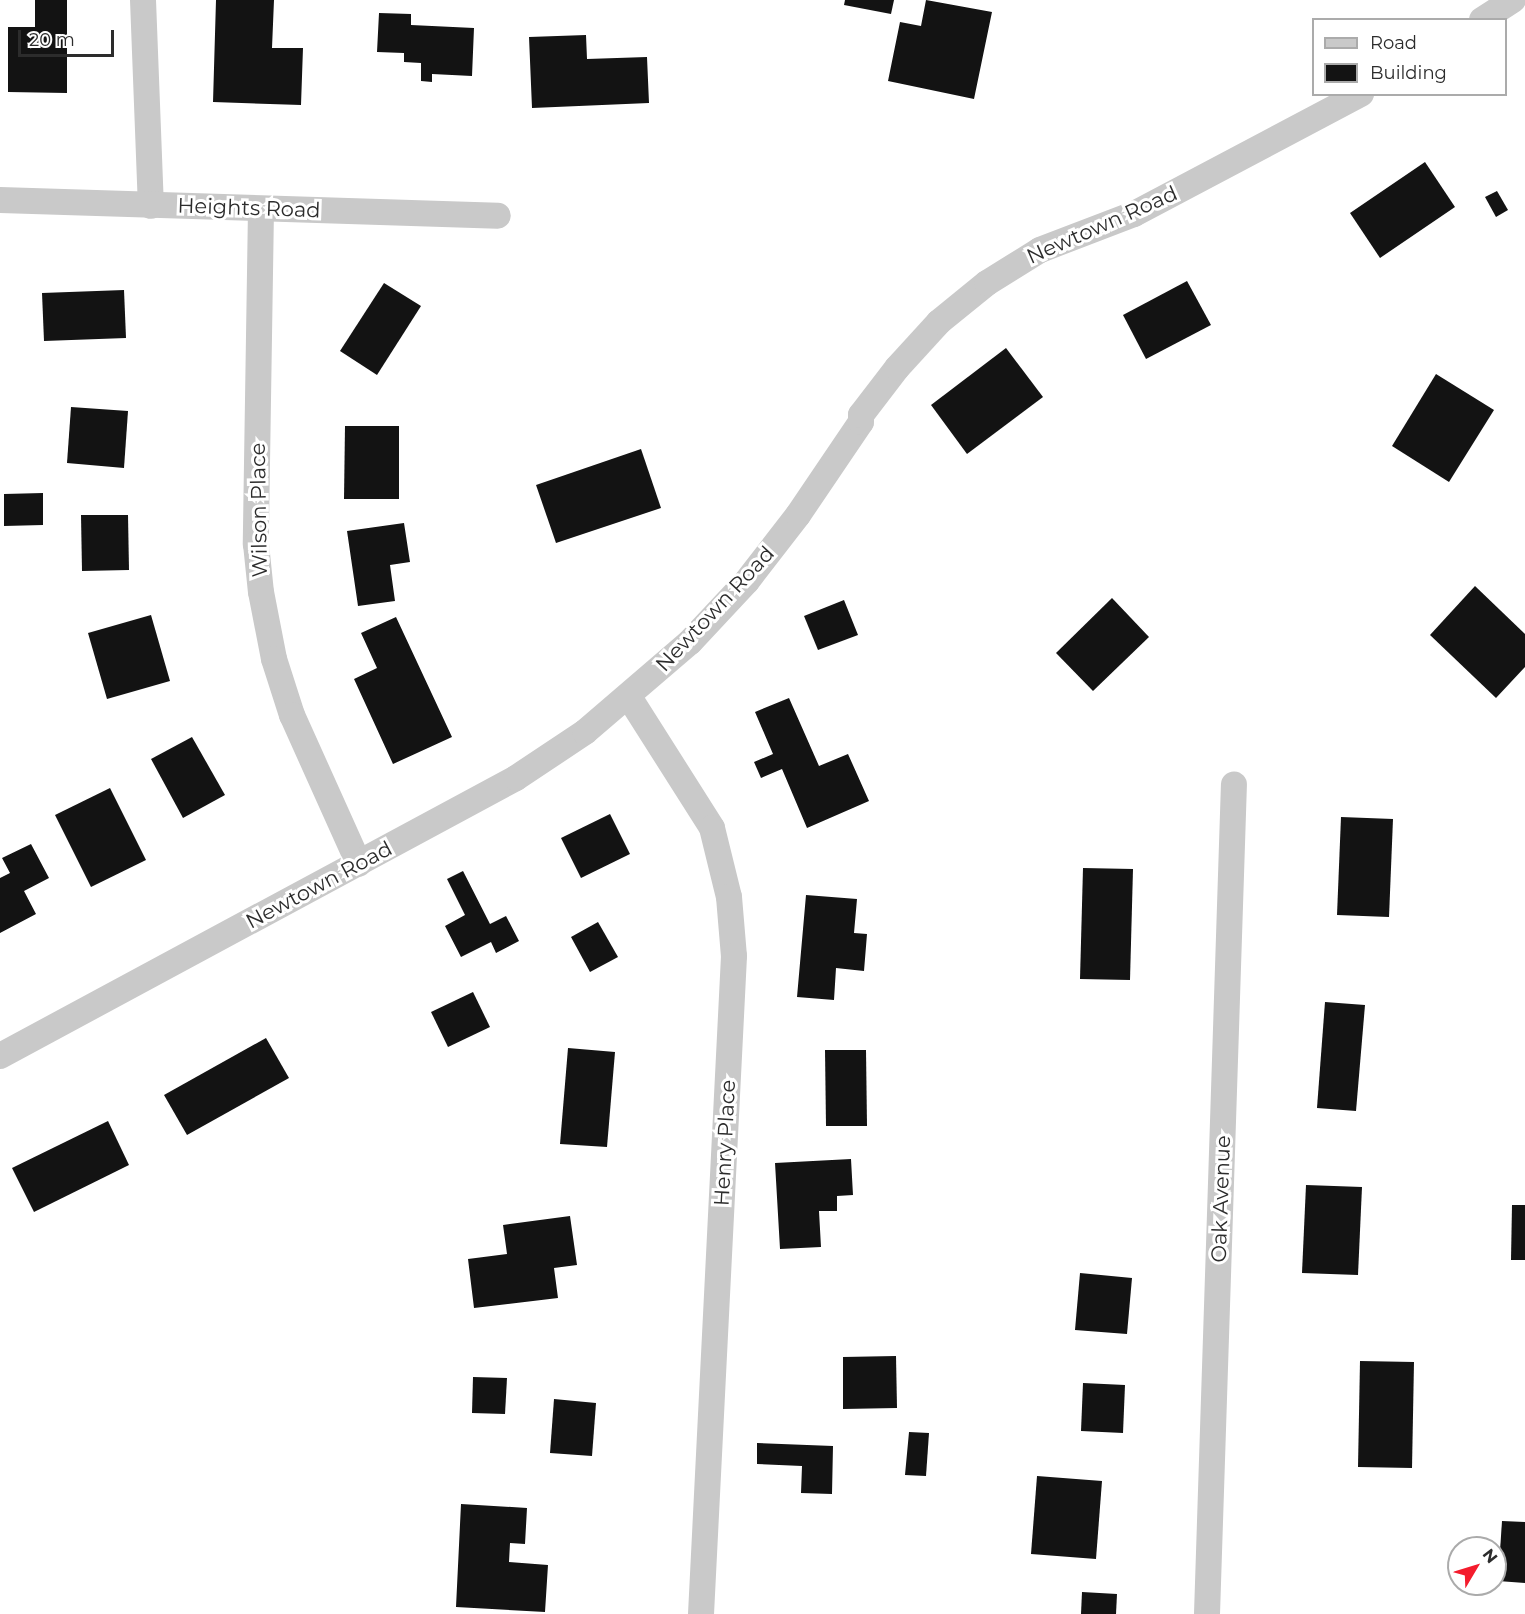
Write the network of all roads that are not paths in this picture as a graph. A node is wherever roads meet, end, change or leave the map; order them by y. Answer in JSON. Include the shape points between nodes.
{"nodes":[{"id":1,"x":143,"y":0,"type":"edge"},
{"id":2,"x":1513,"y":0,"type":"edge"},
{"id":3,"x":1485,"y":18,"type":"edge"},
{"id":4,"x":1357,"y":96,"type":"edge"},
{"id":5,"x":0,"y":200,"type":"edge"},
{"id":6,"x":151,"y":206,"type":"junction"},
{"id":7,"x":261,"y":209,"type":"junction"},
{"id":8,"x":498,"y":216,"type":"dead end"},
{"id":9,"x":629,"y":698,"type":"junction"},
{"id":10,"x":1234,"y":784,"type":"dead end"},
{"id":11,"x":359,"y":864,"type":"junction"},
{"id":12,"x":0,"y":1056,"type":"edge"},
{"id":13,"x":700,"y":1614,"type":"edge"},
{"id":14,"x":1207,"y":1614,"type":"edge"}],
"edges":[{"from":1,"to":6,"type":"street"},
{"from":2,"to":3,"type":"street"},
{"from":4,"to":9,"type":"street","name":"Newtown Road","via":[[1134,214],[1040,250],[987,283],[939,322],[861,414],[861,422],[798,515],[747,581],[690,642]]},
{"from":5,"to":6,"type":"street","name":"Heights Road"},
{"from":6,"to":7,"type":"street","name":"Heights Road"},
{"from":7,"to":8,"type":"street","name":"Heights Road"},
{"from":7,"to":11,"type":"street","name":"Wilson Place","via":[[256,544],[261,592],[274,659],[292,715]]},
{"from":9,"to":11,"type":"street","name":"Newtown Road","via":[[516,778]]},
{"from":9,"to":13,"type":"street","name":"Henry Place","via":[[712,828],[729,897],[734,956]]},
{"from":10,"to":14,"type":"street","name":"Oak Avenue"},
{"from":11,"to":12,"type":"street","name":"Newtown Road"}]}
